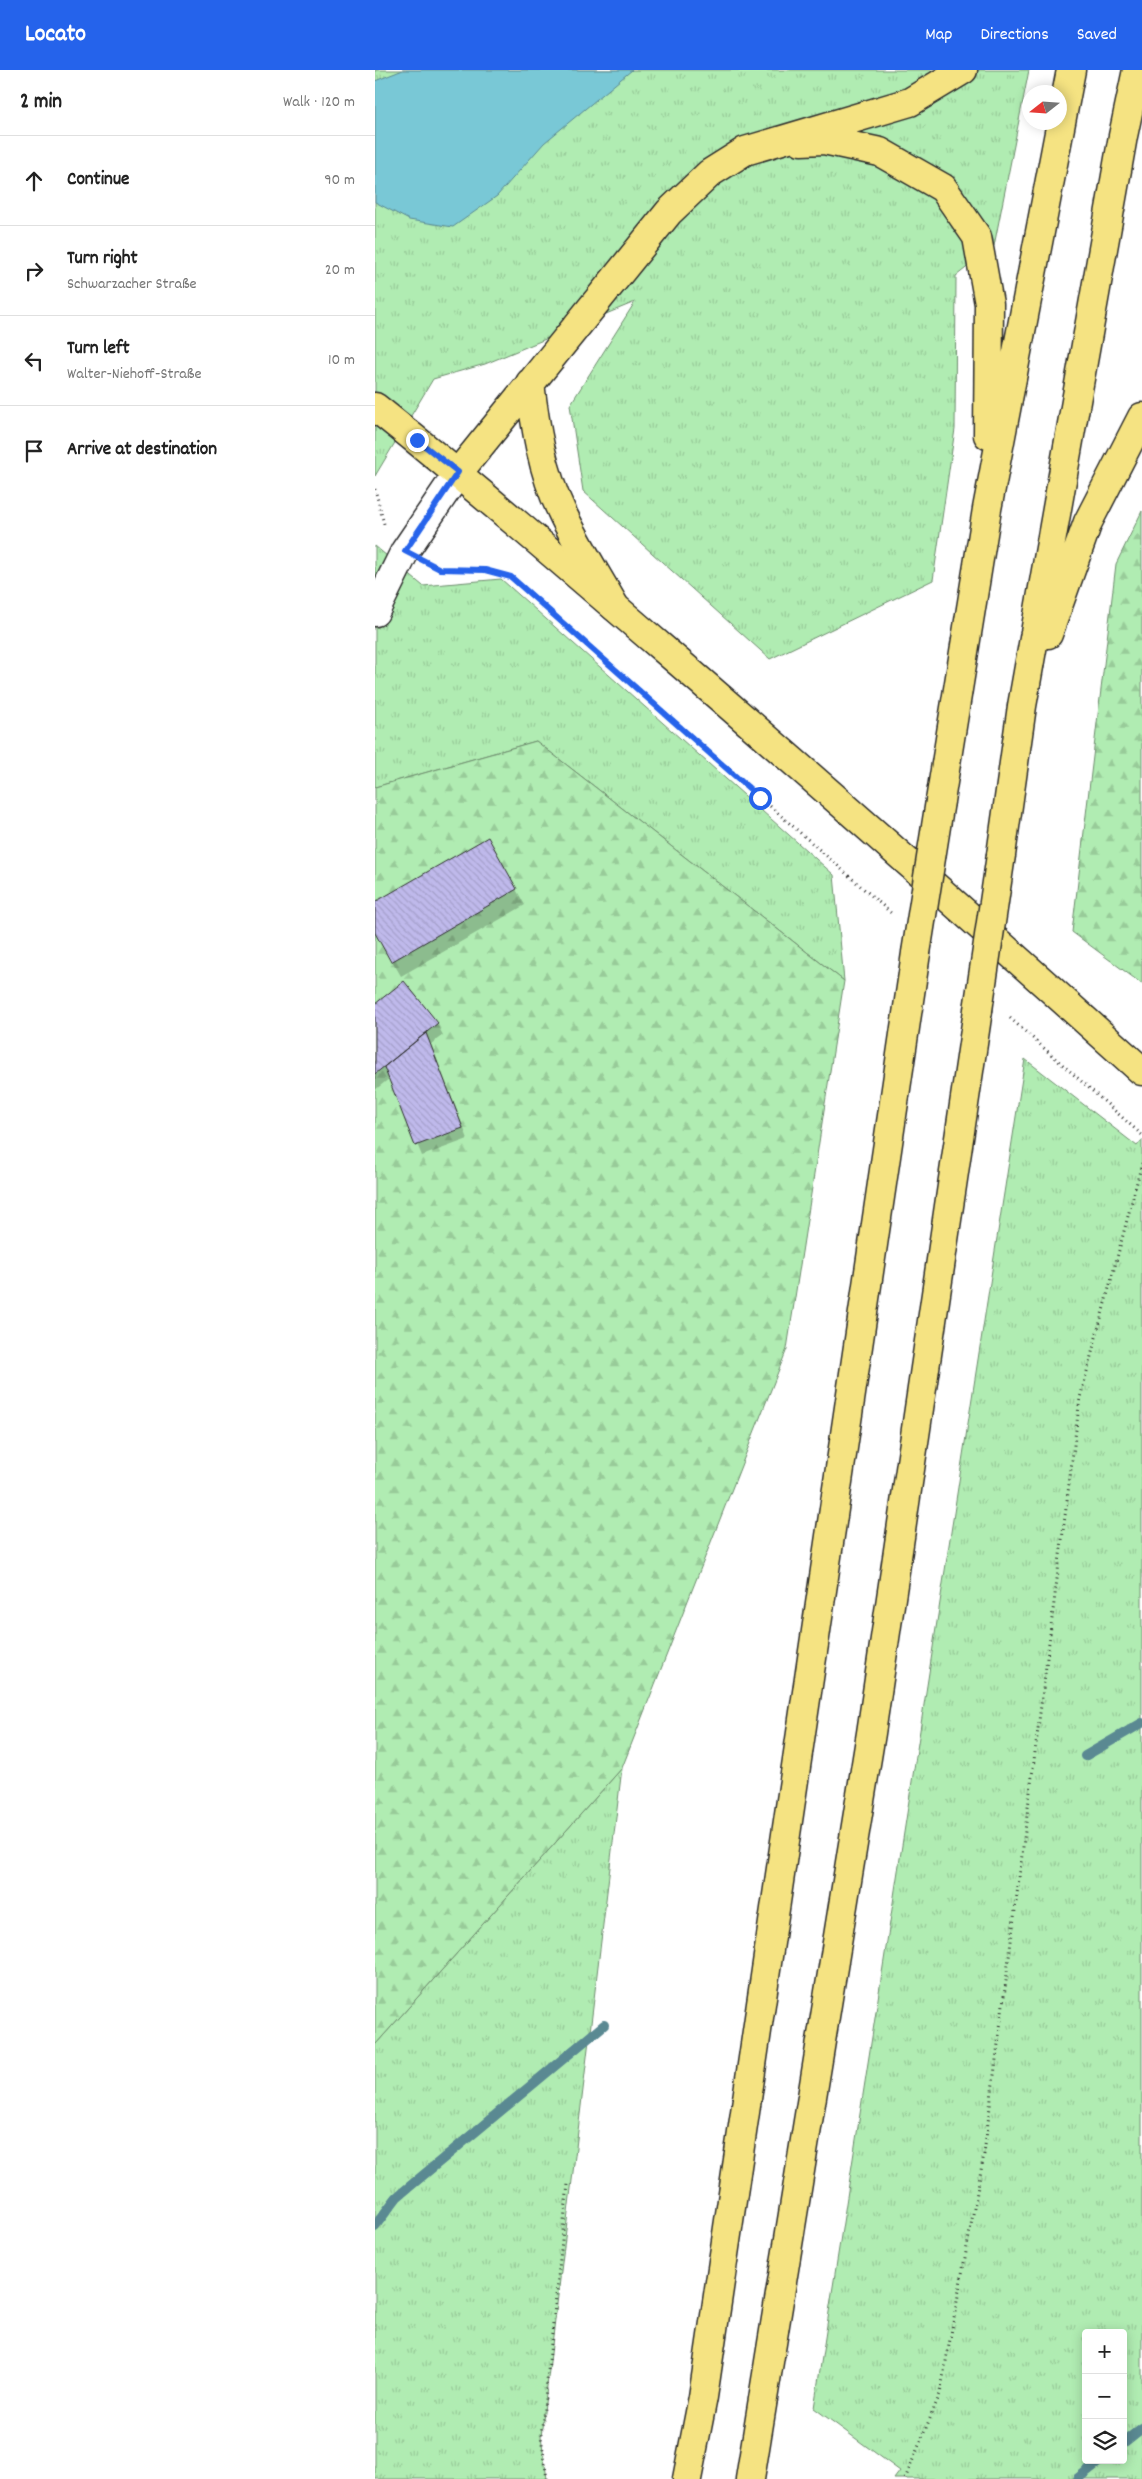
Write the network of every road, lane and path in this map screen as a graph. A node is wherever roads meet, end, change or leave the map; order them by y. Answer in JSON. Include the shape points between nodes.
{"nodes":[{"id":1,"x":963,"y":70,"type":"edge"},
{"id":2,"x":1071,"y":70,"type":"edge"},
{"id":3,"x":1137,"y":70,"type":"edge"},
{"id":4,"x":773,"y":142,"type":"junction"},
{"id":5,"x":530,"y":383,"type":"junction"},
{"id":6,"x":375,"y":407,"type":"edge"},
{"id":7,"x":1142,"y":417,"type":"edge"},
{"id":8,"x":458,"y":472,"type":"junction"},
{"id":9,"x":987,"y":509,"type":"junction"},
{"id":10,"x":405,"y":551,"type":"junction"},
{"id":11,"x":615,"y":607,"type":"junction"},
{"id":12,"x":375,"y":612,"type":"edge"},
{"id":13,"x":1022,"y":706,"type":"junction"},
{"id":14,"x":897,"y":918,"type":"dead end"},
{"id":15,"x":1008,"y":1017,"type":"dead end"},
{"id":16,"x":1142,"y":1072,"type":"edge"},
{"id":17,"x":1142,"y":1135,"type":"edge"},
{"id":18,"x":1142,"y":1163,"type":"edge"},
{"id":19,"x":567,"y":2184,"type":"dead end"},
{"id":20,"x":547,"y":2479,"type":"edge"},
{"id":21,"x":687,"y":2479,"type":"edge"},
{"id":22,"x":750,"y":2479,"type":"edge"},
{"id":23,"x":905,"y":2479,"type":"edge"}],
"edges":[{"from":1,"to":4,"type":"main road","via":[[910,102]]},
{"from":2,"to":9,"type":"main road"},
{"from":3,"to":13,"type":"main road"},
{"from":4,"to":5,"type":"main road","via":[[745,152],[710,173],[669,212]]},
{"from":4,"to":9,"type":"main road","via":[[824,140],[880,152],[943,188],[977,237],[989,304]]},
{"from":5,"to":8,"type":"main road"},
{"from":5,"to":11,"type":"main road","via":[[543,460],[560,509]]},
{"from":6,"to":8,"type":"main road"},
{"from":7,"to":13,"type":"main road","via":[[1088,522]]},
{"from":8,"to":10,"type":"street"},
{"from":8,"to":11,"type":"main road"},
{"from":9,"to":21,"type":"main road","bridge":true,"via":[[916,953],[703,2397]]},
{"from":10,"to":12,"type":"street"},
{"from":10,"to":14,"type":"path","via":[[440,569],[485,570],[511,577]]},
{"from":11,"to":16,"type":"main road","via":[[947,896]]},
{"from":13,"to":22,"type":"main road","bridge":true,"via":[[870,1743]]},
{"from":15,"to":17,"type":"path"},
{"from":18,"to":23,"type":"path","via":[[1080,1398],[984,2154],[953,2327],[940,2394]]},
{"from":19,"to":20,"type":"path","via":[[541,2436]]}]}
